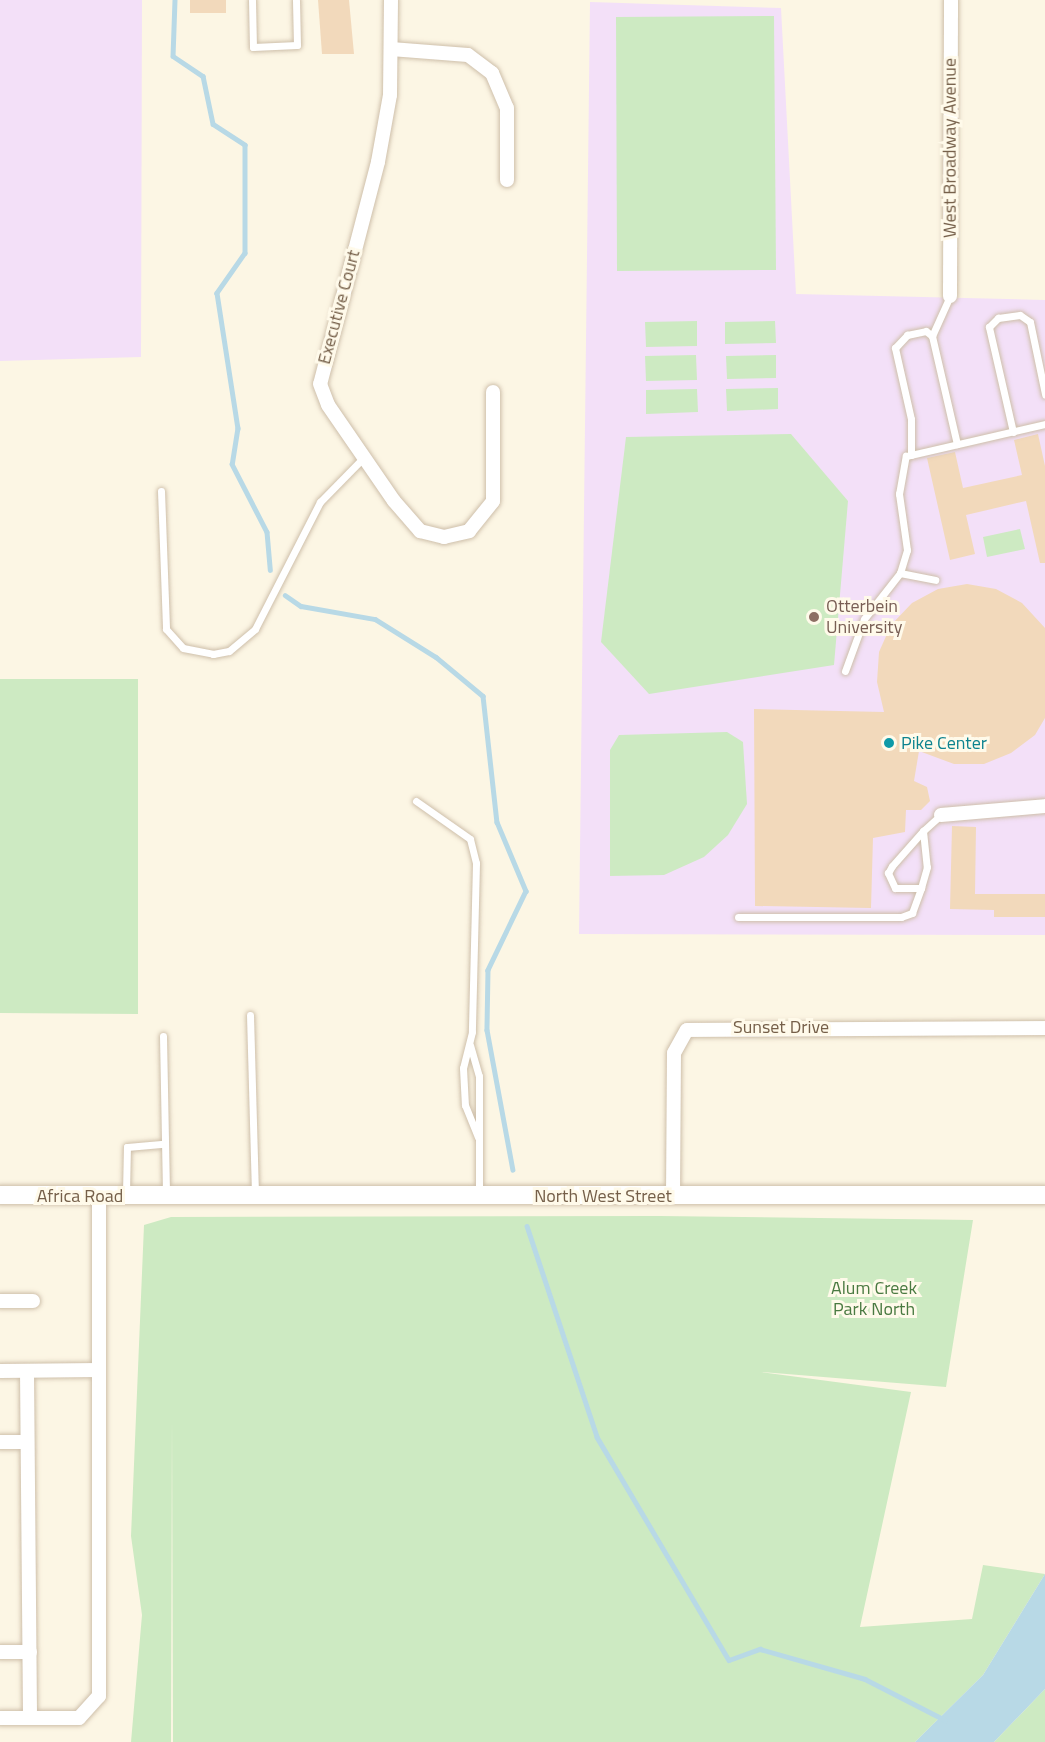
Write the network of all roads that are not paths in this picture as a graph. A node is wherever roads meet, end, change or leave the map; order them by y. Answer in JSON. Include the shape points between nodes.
{"nodes":[{"id":1,"x":252,"y":0,"type":"edge"},
{"id":2,"x":296,"y":0,"type":"edge"},
{"id":3,"x":391,"y":0,"type":"edge"},
{"id":4,"x":951,"y":0,"type":"edge"},
{"id":5,"x":391,"y":49,"type":"junction"},
{"id":6,"x":507,"y":180,"type":"dead end"},
{"id":7,"x":950,"y":296,"type":"joint"},
{"id":8,"x":932,"y":336,"type":"junction"},
{"id":9,"x":493,"y":392,"type":"dead end"},
{"id":10,"x":1045,"y":394,"type":"edge"},
{"id":11,"x":1045,"y":424,"type":"edge"},
{"id":12,"x":1013,"y":432,"type":"junction"},
{"id":13,"x":957,"y":444,"type":"junction"},
{"id":14,"x":911,"y":455,"type":"junction"},
{"id":15,"x":364,"y":457,"type":"junction"},
{"id":16,"x":161,"y":491,"type":"dead end"},
{"id":17,"x":900,"y":573,"type":"junction"},
{"id":18,"x":935,"y":580,"type":"dead end"},
{"id":19,"x":846,"y":671,"type":"dead end"},
{"id":20,"x":417,"y":801,"type":"dead end"},
{"id":21,"x":1045,"y":806,"type":"edge"},
{"id":22,"x":941,"y":815,"type":"joint"},
{"id":23,"x":923,"y":831,"type":"junction"},
{"id":24,"x":921,"y":888,"type":"junction"},
{"id":25,"x":738,"y":917,"type":"dead end"},
{"id":26,"x":250,"y":1015,"type":"dead end"},
{"id":27,"x":1045,"y":1028,"type":"edge"},
{"id":28,"x":163,"y":1036,"type":"dead end"},
{"id":29,"x":470,"y":1045,"type":"junction"},
{"id":30,"x":478,"y":1138,"type":"junction"},
{"id":31,"x":164,"y":1144,"type":"junction"},
{"id":32,"x":0,"y":1195,"type":"edge"},
{"id":33,"x":1045,"y":1195,"type":"edge"},
{"id":34,"x":99,"y":1196,"type":"junction"},
{"id":35,"x":126,"y":1196,"type":"junction"},
{"id":36,"x":163,"y":1196,"type":"junction"},
{"id":37,"x":256,"y":1196,"type":"junction"},
{"id":38,"x":480,"y":1196,"type":"junction"},
{"id":39,"x":674,"y":1196,"type":"junction"},
{"id":40,"x":0,"y":1301,"type":"edge"},
{"id":41,"x":33,"y":1301,"type":"dead end"},
{"id":42,"x":99,"y":1370,"type":"junction"},
{"id":43,"x":0,"y":1371,"type":"edge"},
{"id":44,"x":27,"y":1371,"type":"junction"},
{"id":45,"x":0,"y":1442,"type":"edge"},
{"id":46,"x":27,"y":1442,"type":"junction"},
{"id":47,"x":0,"y":1652,"type":"edge"},
{"id":48,"x":30,"y":1652,"type":"junction"},
{"id":49,"x":0,"y":1718,"type":"edge"},
{"id":50,"x":30,"y":1718,"type":"junction"}],
"edges":[{"from":1,"to":2,"type":"lane","via":[[253,47],[297,45]]},
{"from":3,"to":5,"type":"street","name":"Executive Court"},
{"from":4,"to":7,"type":"street","name":"West Broadway Avenue"},
{"from":5,"to":6,"type":"street","via":[[468,55],[492,73],[507,108]]},
{"from":5,"to":15,"type":"street","name":"Executive Court","via":[[378,162],[320,384]]},
{"from":7,"to":8,"type":"lane"},
{"from":8,"to":13,"type":"lane"},
{"from":8,"to":14,"type":"lane","via":[[926,331],[907,335],[895,348],[911,419]]},
{"from":9,"to":15,"type":"street","name":"Executive Court","via":[[493,501],[469,531],[444,537],[420,531]]},
{"from":10,"to":12,"type":"lane","via":[[1030,322],[1020,315],[998,318],[989,327]]},
{"from":11,"to":12,"type":"lane"},
{"from":12,"to":13,"type":"lane"},
{"from":13,"to":14,"type":"lane"},
{"from":14,"to":17,"type":"lane","via":[[900,471],[907,534]]},
{"from":15,"to":16,"type":"lane","via":[[320,502],[255,628],[229,651],[183,648],[166,629]]},
{"from":17,"to":18,"type":"lane"},
{"from":17,"to":19,"type":"lane","via":[[864,619]]},
{"from":20,"to":29,"type":"lane","via":[[470,839],[476,862]]},
{"from":21,"to":22,"type":"street"},
{"from":22,"to":23,"type":"lane"},
{"from":23,"to":24,"type":"lane","via":[[927,867]]},
{"from":23,"to":24,"type":"lane","via":[[888,873],[895,888]]},
{"from":24,"to":25,"type":"lane","via":[[912,913],[901,917]]},
{"from":26,"to":37,"type":"lane"},
{"from":27,"to":39,"type":"street","name":"Sunset Drive","via":[[687,1030],[674,1053]]},
{"from":28,"to":31,"type":"lane"},
{"from":29,"to":30,"type":"lane","via":[[479,1076]]},
{"from":29,"to":30,"type":"lane","via":[[462,1068],[465,1096]]},
{"from":30,"to":38,"type":"lane"},
{"from":31,"to":35,"type":"lane","via":[[127,1147]]},
{"from":31,"to":36,"type":"lane"},
{"from":32,"to":34,"type":"street","name":"Africa Road"},
{"from":33,"to":39,"type":"street","name":"North West Street"},
{"from":34,"to":35,"type":"street","name":"Africa Road"},
{"from":34,"to":42,"type":"street"},
{"from":35,"to":36,"type":"street","name":"Africa Road"},
{"from":36,"to":37,"type":"street","name":"North West Street"},
{"from":37,"to":38,"type":"street","name":"North West Street"},
{"from":38,"to":39,"type":"street","name":"North West Street"},
{"from":40,"to":41,"type":"street"},
{"from":42,"to":44,"type":"street"},
{"from":42,"to":50,"type":"street","via":[[99,1696],[79,1718]]},
{"from":43,"to":44,"type":"street"},
{"from":44,"to":46,"type":"street"},
{"from":45,"to":46,"type":"street"},
{"from":46,"to":48,"type":"street"},
{"from":47,"to":48,"type":"street"},
{"from":48,"to":50,"type":"street"},
{"from":49,"to":50,"type":"street"}]}
